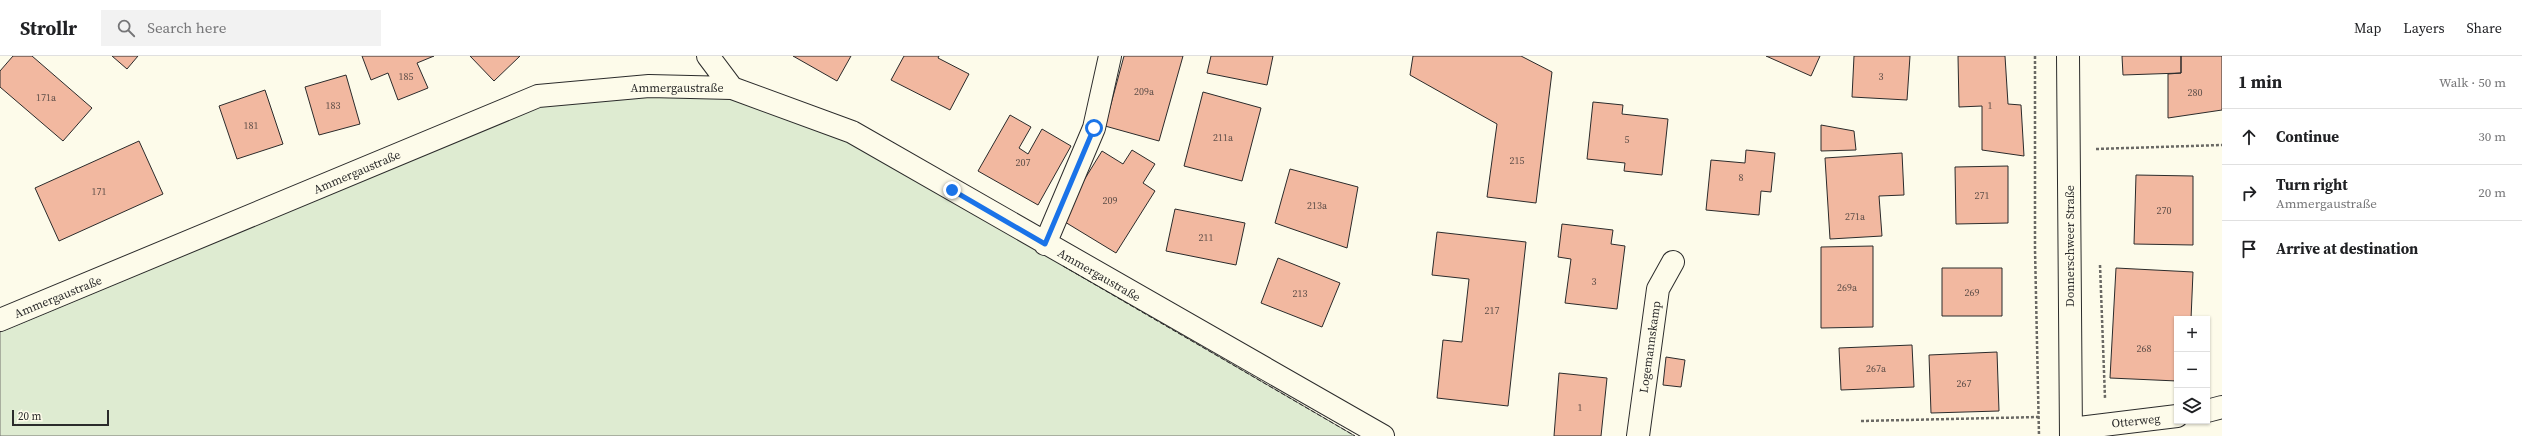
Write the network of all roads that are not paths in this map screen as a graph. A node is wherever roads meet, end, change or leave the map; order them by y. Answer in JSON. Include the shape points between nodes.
{"nodes":[{"id":1,"x":708,"y":56,"type":"edge"},
{"id":2,"x":1110,"y":56,"type":"edge"},
{"id":3,"x":2068,"y":56,"type":"edge"},
{"id":4,"x":732,"y":88,"type":"junction"},
{"id":5,"x":1045,"y":244,"type":"junction"},
{"id":6,"x":1673,"y":262,"type":"dead end"},
{"id":7,"x":0,"y":320,"type":"edge"},
{"id":8,"x":2222,"y":407,"type":"edge"},
{"id":9,"x":2210,"y":410,"type":"edge"},
{"id":10,"x":2174,"y":416,"type":"edge"},
{"id":11,"x":2071,"y":427,"type":"edge"},
{"id":12,"x":1383,"y":436,"type":"edge"},
{"id":13,"x":1638,"y":436,"type":"edge"}],
"edges":[{"from":1,"to":4,"type":"street"},
{"from":2,"to":5,"type":"street","via":[[1094,128]]},
{"from":3,"to":11,"type":"street","name":"Donnerschweer Straße"},
{"from":4,"to":5,"type":"street","name":"Ammergaustraße","via":[[852,132]]},
{"from":4,"to":7,"type":"street","name":"Ammergaustraße","via":[[649,86],[538,96]]},
{"from":5,"to":12,"type":"street","name":"Ammergaustraße"},
{"from":6,"to":13,"type":"street","name":"Logemannskamp","via":[[1658,289]]},
{"from":8,"to":9,"type":"street"},
{"from":10,"to":11,"type":"street","name":"Otterweg"}]}
